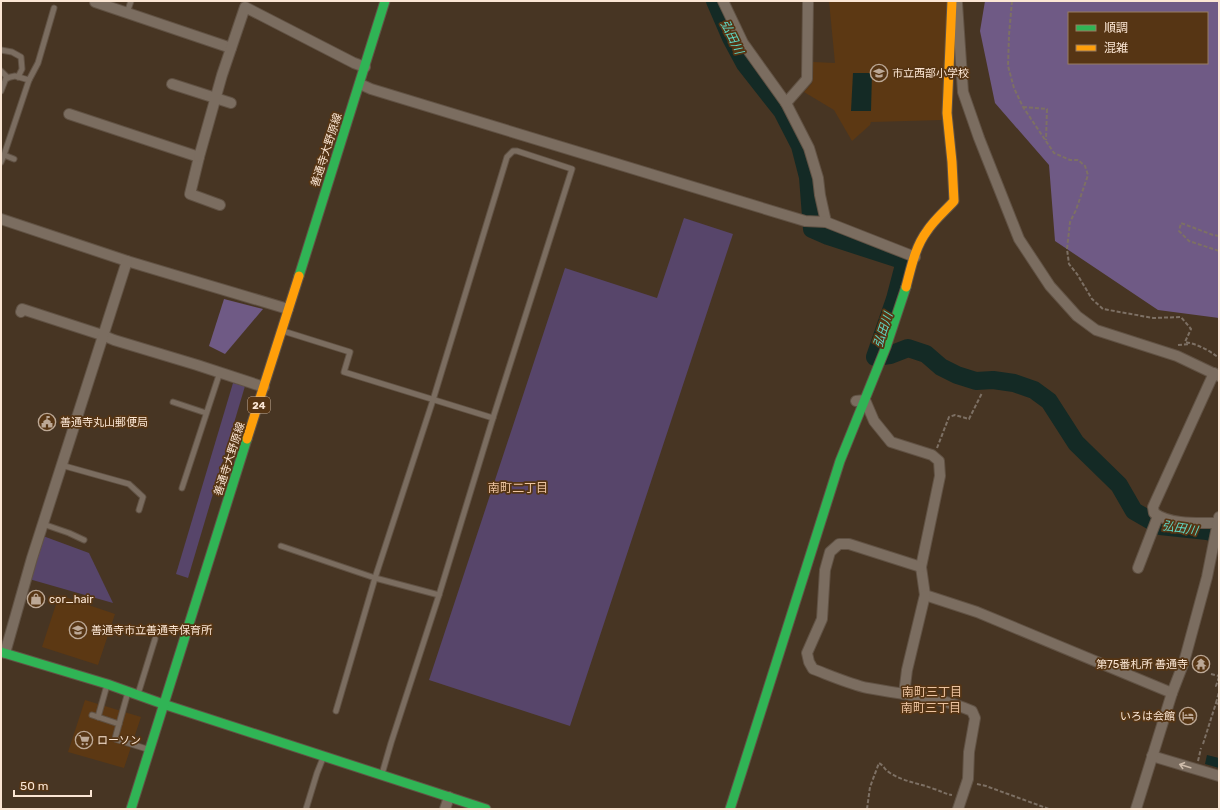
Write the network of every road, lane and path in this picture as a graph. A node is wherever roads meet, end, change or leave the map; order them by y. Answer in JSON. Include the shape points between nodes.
{"nodes":[{"id":1,"x":131,"y":1,"type":"edge"},
{"id":2,"x":385,"y":1,"type":"edge"},
{"id":3,"x":724,"y":1,"type":"edge"},
{"id":4,"x":808,"y":1,"type":"edge"},
{"id":5,"x":952,"y":1,"type":"edge"},
{"id":6,"x":956,"y":1,"type":"edge"},
{"id":7,"x":1012,"y":1,"type":"edge"},
{"id":8,"x":95,"y":2,"type":"dead end"},
{"id":9,"x":54,"y":8,"type":"dead end"},
{"id":10,"x":127,"y":13,"type":"junction"},
{"id":11,"x":231,"y":48,"type":"junction"},
{"id":12,"x":1,"y":50,"type":"edge"},
{"id":13,"x":365,"y":67,"type":"junction"},
{"id":14,"x":1,"y":71,"type":"edge"},
{"id":15,"x":18,"y":77,"type":"junction"},
{"id":16,"x":8,"y":78,"type":"junction"},
{"id":17,"x":29,"y":80,"type":"junction"},
{"id":18,"x":172,"y":84,"type":"dead end"},
{"id":19,"x":360,"y":84,"type":"junction"},
{"id":20,"x":1,"y":91,"type":"edge"},
{"id":21,"x":215,"y":98,"type":"junction"},
{"id":22,"x":231,"y":103,"type":"dead end"},
{"id":23,"x":786,"y":103,"type":"junction"},
{"id":24,"x":1023,"y":108,"type":"junction"},
{"id":25,"x":69,"y":114,"type":"dead end"},
{"id":26,"x":1046,"y":141,"type":"junction"},
{"id":27,"x":4,"y":155,"type":"junction"},
{"id":28,"x":198,"y":157,"type":"junction"},
{"id":29,"x":14,"y":159,"type":"dead end"},
{"id":30,"x":1,"y":162,"type":"edge"},
{"id":31,"x":220,"y":205,"type":"dead end"},
{"id":32,"x":1,"y":219,"type":"edge"},
{"id":33,"x":823,"y":222,"type":"junction"},
{"id":34,"x":1219,"y":236,"type":"edge"},
{"id":35,"x":1219,"y":250,"type":"edge"},
{"id":36,"x":915,"y":257,"type":"junction"},
{"id":37,"x":127,"y":261,"type":"junction"},
{"id":38,"x":288,"y":309,"type":"junction"},
{"id":39,"x":21,"y":312,"type":"dead end"},
{"id":40,"x":282,"y":331,"type":"junction"},
{"id":41,"x":102,"y":335,"type":"junction"},
{"id":42,"x":1219,"y":358,"type":"edge"},
{"id":43,"x":220,"y":372,"type":"junction"},
{"id":44,"x":1216,"y":374,"type":"edge"},
{"id":45,"x":264,"y":387,"type":"junction"},
{"id":46,"x":982,"y":393,"type":"dead end"},
{"id":47,"x":433,"y":400,"type":"junction"},
{"id":48,"x":860,"y":401,"type":"junction"},
{"id":49,"x":173,"y":402,"type":"dead end"},
{"id":50,"x":206,"y":413,"type":"junction"},
{"id":51,"x":493,"y":418,"type":"junction"},
{"id":52,"x":934,"y":457,"type":"junction"},
{"id":53,"x":62,"y":465,"type":"junction"},
{"id":54,"x":182,"y":488,"type":"dead end"},
{"id":55,"x":139,"y":510,"type":"dead end"},
{"id":56,"x":1158,"y":516,"type":"junction"},
{"id":57,"x":1218,"y":522,"type":"edge"},
{"id":58,"x":43,"y":524,"type":"junction"},
{"id":59,"x":84,"y":540,"type":"dead end"},
{"id":60,"x":281,"y":546,"type":"dead end"},
{"id":61,"x":921,"y":567,"type":"junction"},
{"id":62,"x":1138,"y":568,"type":"dead end"},
{"id":63,"x":375,"y":578,"type":"junction"},
{"id":64,"x":439,"y":595,"type":"junction"},
{"id":65,"x":925,"y":595,"type":"junction"},
{"id":66,"x":155,"y":639,"type":"dead end"},
{"id":67,"x":3,"y":652,"type":"edge"},
{"id":68,"x":1211,"y":674,"type":"dead end"},
{"id":69,"x":1219,"y":677,"type":"edge"},
{"id":70,"x":107,"y":684,"type":"junction"},
{"id":71,"x":1219,"y":687,"type":"edge"},
{"id":72,"x":1219,"y":692,"type":"edge"},
{"id":73,"x":133,"y":693,"type":"junction"},
{"id":74,"x":1172,"y":693,"type":"junction"},
{"id":75,"x":904,"y":694,"type":"junction"},
{"id":76,"x":1216,"y":703,"type":"junction"},
{"id":77,"x":163,"y":704,"type":"junction"},
{"id":78,"x":1219,"y":704,"type":"edge"},
{"id":79,"x":336,"y":711,"type":"dead end"},
{"id":80,"x":92,"y":715,"type":"dead end"},
{"id":81,"x":98,"y":717,"type":"junction"},
{"id":82,"x":119,"y":724,"type":"junction"},
{"id":83,"x":1203,"y":744,"type":"dead end"},
{"id":84,"x":150,"y":750,"type":"junction"},
{"id":85,"x":1152,"y":756,"type":"junction"},
{"id":86,"x":324,"y":757,"type":"junction"},
{"id":87,"x":382,"y":776,"type":"junction"},
{"id":88,"x":1219,"y":776,"type":"edge"},
{"id":89,"x":966,"y":787,"type":"junction"},
{"id":90,"x":449,"y":797,"type":"junction"},
{"id":91,"x":131,"y":809,"type":"edge"},
{"id":92,"x":306,"y":809,"type":"edge"},
{"id":93,"x":445,"y":809,"type":"edge"},
{"id":94,"x":486,"y":809,"type":"edge"},
{"id":95,"x":730,"y":809,"type":"edge"},
{"id":96,"x":867,"y":809,"type":"edge"},
{"id":97,"x":958,"y":809,"type":"edge"},
{"id":98,"x":1049,"y":809,"type":"edge"},
{"id":99,"x":1136,"y":809,"type":"edge"}],
"edges":[{"from":1,"to":10,"type":"lane"},
{"from":2,"to":13,"type":"street","name":"善通寺大野原線","number":"24"},
{"from":3,"to":23,"type":"street","via":[[743,42]]},
{"from":4,"to":23,"type":"street","via":[[807,79]]},
{"from":5,"to":36,"type":"street","via":[[947,113],[954,201],[923,236]]},
{"from":6,"to":44,"type":"street","via":[[963,92],[1019,239],[1050,286],[1077,316],[1096,330],[1177,356]]},
{"from":7,"to":24,"type":"path","via":[[1008,66]]},
{"from":8,"to":10,"type":"street"},
{"from":9,"to":17,"type":"lane","via":[[38,63]]},
{"from":10,"to":11,"type":"street"},
{"from":11,"to":13,"type":"street","via":[[245,7]]},
{"from":11,"to":21,"type":"street"},
{"from":12,"to":15,"type":"lane","via":[[21,57],[22,69]]},
{"from":13,"to":19,"type":"street","name":"善通寺大野原線","number":"24"},
{"from":14,"to":16,"type":"lane"},
{"from":15,"to":16,"type":"lane"},
{"from":15,"to":17,"type":"lane"},
{"from":16,"to":20,"type":"lane"},
{"from":17,"to":27,"type":"lane"},
{"from":18,"to":21,"type":"street"},
{"from":19,"to":33,"type":"street","via":[[806,221]]},
{"from":19,"to":38,"type":"street","name":"善通寺大野原線","number":"24"},
{"from":21,"to":22,"type":"street"},
{"from":21,"to":28,"type":"street"},
{"from":23,"to":33,"type":"street","via":[[809,148],[818,178]]},
{"from":24,"to":26,"type":"path"},
{"from":24,"to":26,"type":"path","via":[[1047,109]]},
{"from":25,"to":28,"type":"street"},
{"from":26,"to":42,"type":"path","via":[[1054,153],[1070,160],[1078,160],[1088,175],[1070,222],[1067,249],[1069,264],[1092,299],[1103,309],[1112,311],[1152,318],[1181,317],[1191,329],[1185,342],[1210,351]]},
{"from":27,"to":29,"type":"lane"},
{"from":27,"to":30,"type":"lane"},
{"from":28,"to":31,"type":"street","via":[[190,194]]},
{"from":32,"to":37,"type":"street"},
{"from":33,"to":36,"type":"street"},
{"from":34,"to":35,"type":"path","via":[[1181,222],[1179,231],[1189,241]]},
{"from":36,"to":48,"type":"street","via":[[900,308]]},
{"from":37,"to":38,"type":"street"},
{"from":37,"to":41,"type":"street"},
{"from":38,"to":40,"type":"street","name":"善通寺大野原線","number":"24"},
{"from":39,"to":41,"type":"street","via":[[22,309]]},
{"from":40,"to":45,"type":"street","name":"善通寺大野原線","number":"24"},
{"from":40,"to":47,"type":"lane","via":[[350,352],[344,372]]},
{"from":41,"to":43,"type":"street"},
{"from":41,"to":53,"type":"street"},
{"from":43,"to":45,"type":"street"},
{"from":43,"to":50,"type":"lane"},
{"from":44,"to":56,"type":"street","via":[[1153,507]]},
{"from":45,"to":77,"type":"street","name":"善通寺大野原線","number":"24"},
{"from":46,"to":52,"type":"path","via":[[969,419],[954,415],[949,417]]},
{"from":47,"to":51,"type":"lane"},
{"from":47,"to":51,"type":"lane","via":[[507,157],[513,151],[517,151],[572,169]]},
{"from":47,"to":63,"type":"lane"},
{"from":48,"to":52,"type":"street","via":[[891,442]]},
{"from":48,"to":95,"type":"street"},
{"from":49,"to":50,"type":"lane"},
{"from":50,"to":54,"type":"lane"},
{"from":51,"to":64,"type":"lane"},
{"from":52,"to":61,"type":"street","via":[[939,461],[940,476]]},
{"from":53,"to":55,"type":"lane","via":[[129,484],[143,497]]},
{"from":53,"to":58,"type":"street"},
{"from":56,"to":57,"type":"street","via":[[1179,522]]},
{"from":56,"to":62,"type":"street"},
{"from":57,"to":74,"type":"street","via":[[1207,577],[1186,655]]},
{"from":58,"to":59,"type":"lane"},
{"from":58,"to":67,"type":"street"},
{"from":60,"to":63,"type":"lane"},
{"from":61,"to":65,"type":"street"},
{"from":61,"to":75,"type":"street","via":[[849,544],[839,544],[830,552],[825,570],[822,619],[807,653],[813,669],[866,688]]},
{"from":63,"to":64,"type":"lane"},
{"from":63,"to":79,"type":"lane"},
{"from":64,"to":87,"type":"lane"},
{"from":65,"to":74,"type":"street","via":[[977,612]]},
{"from":65,"to":75,"type":"street","via":[[907,670]]},
{"from":66,"to":73,"type":"lane"},
{"from":67,"to":70,"type":"street"},
{"from":68,"to":69,"type":"path"},
{"from":69,"to":71,"type":"path","via":[[1216,686]]},
{"from":70,"to":73,"type":"street"},
{"from":70,"to":81,"type":"lane"},
{"from":72,"to":76,"type":"path"},
{"from":73,"to":77,"type":"street"},
{"from":73,"to":82,"type":"lane"},
{"from":74,"to":85,"type":"street"},
{"from":75,"to":89,"type":"street","via":[[940,700],[972,711],[975,718]]},
{"from":76,"to":78,"type":"path"},
{"from":76,"to":83,"type":"path"},
{"from":77,"to":84,"type":"street","name":"善通寺大野原線","number":"24"},
{"from":77,"to":86,"type":"street"},
{"from":80,"to":81,"type":"lane"},
{"from":81,"to":82,"type":"lane"},
{"from":82,"to":84,"type":"lane","via":[[115,740]]},
{"from":84,"to":91,"type":"street","name":"善通寺大野原線","number":"24"},
{"from":88,"to":85,"type":"street","one_way":true},
{"from":85,"to":99,"type":"street"},
{"from":86,"to":87,"type":"street"},
{"from":86,"to":92,"type":"lane"},
{"from":87,"to":90,"type":"street"},
{"from":89,"to":96,"type":"path","via":[[961,794],[945,794],[933,788],[907,782],[889,773],[878,762],[870,787]]},
{"from":89,"to":97,"type":"street"},
{"from":89,"to":98,"type":"path","via":[[986,786]]},
{"from":90,"to":93,"type":"street"},
{"from":90,"to":94,"type":"street"}]}
